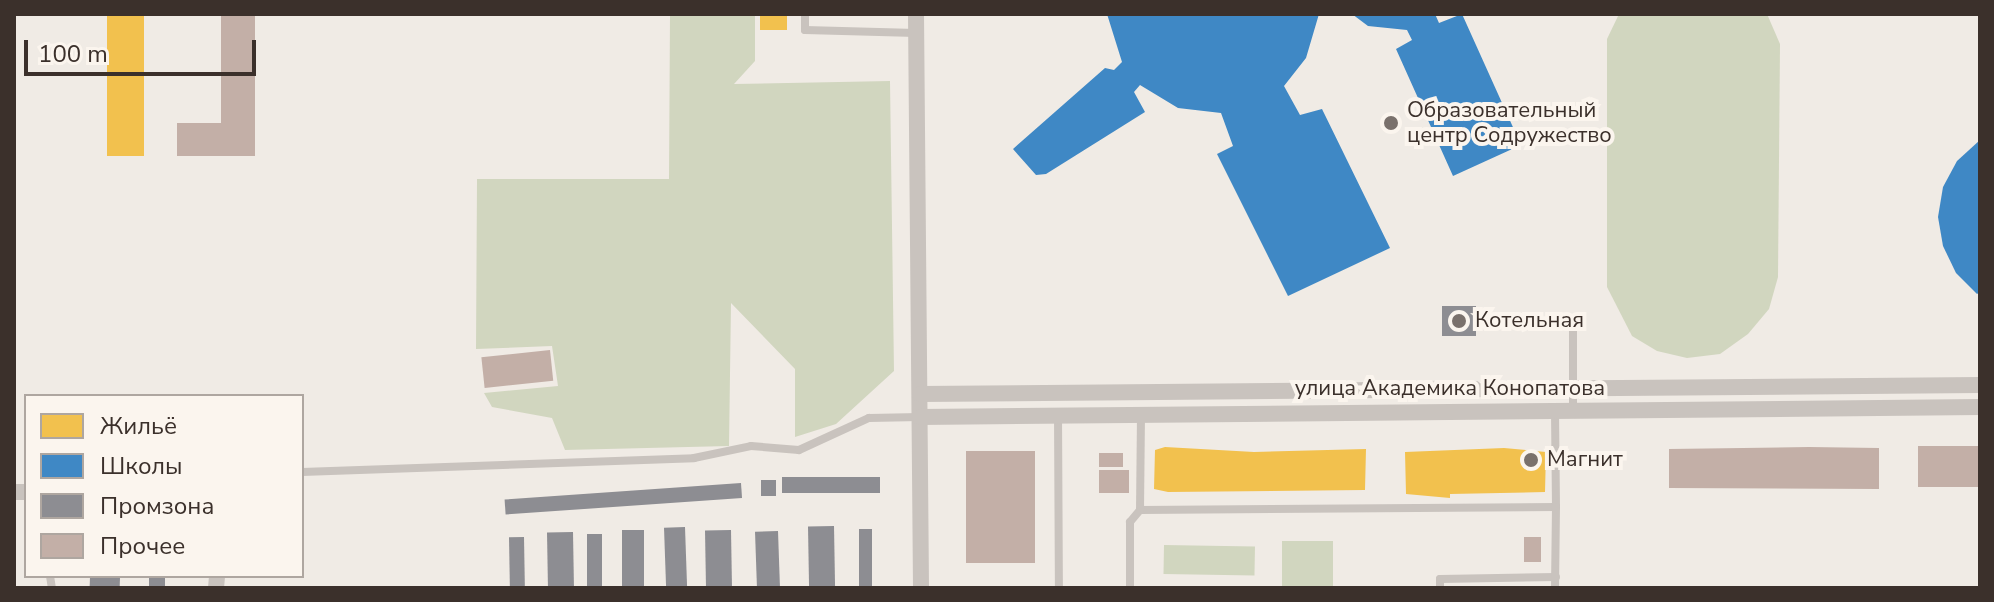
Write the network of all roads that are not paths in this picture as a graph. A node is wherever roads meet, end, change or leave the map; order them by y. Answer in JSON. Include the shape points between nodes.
{"nodes":[{"id":1,"x":805,"y":14,"type":"edge"},
{"id":2,"x":916,"y":14,"type":"edge"},
{"id":3,"x":916,"y":33,"type":"junction"},
{"id":4,"x":1573,"y":325,"type":"dead end"},
{"id":5,"x":1980,"y":385,"type":"edge"},
{"id":6,"x":1573,"y":390,"type":"junction"},
{"id":7,"x":920,"y":394,"type":"junction"},
{"id":8,"x":1980,"y":407,"type":"edge"},
{"id":9,"x":1555,"y":410,"type":"junction"},
{"id":10,"x":1573,"y":410,"type":"junction"},
{"id":11,"x":1141,"y":413,"type":"junction"},
{"id":12,"x":1058,"y":414,"type":"junction"},
{"id":13,"x":920,"y":417,"type":"junction"},
{"id":14,"x":304,"y":472,"type":"edge"},
{"id":15,"x":1556,"y":507,"type":"junction"},
{"id":16,"x":1140,"y":510,"type":"junction"},
{"id":17,"x":1556,"y":577,"type":"junction"},
{"id":18,"x":921,"y":588,"type":"edge"},
{"id":19,"x":1059,"y":588,"type":"edge"},
{"id":20,"x":1130,"y":588,"type":"edge"},
{"id":21,"x":1440,"y":588,"type":"edge"},
{"id":22,"x":1555,"y":588,"type":"edge"}],
"edges":[{"from":1,"to":3,"type":"lane","via":[[805,30]]},
{"from":2,"to":3,"type":"street"},
{"from":3,"to":7,"type":"street"},
{"from":4,"to":6,"type":"lane"},
{"from":5,"to":6,"type":"street","name":"улица Академика Конопатова"},
{"from":6,"to":7,"type":"street","name":"улица Академика Конопатова"},
{"from":6,"to":10,"type":"lane"},
{"from":7,"to":13,"type":"street"},
{"from":8,"to":10,"type":"street","name":"улица Академика Конопатова"},
{"from":9,"to":10,"type":"street","name":"улица Академика Конопатова"},
{"from":9,"to":11,"type":"street","name":"улица Академика Конопатова"},
{"from":9,"to":15,"type":"lane"},
{"from":11,"to":12,"type":"street","name":"улица Академика Конопатова"},
{"from":11,"to":16,"type":"lane"},
{"from":12,"to":13,"type":"street","name":"улица Академика Конопатова"},
{"from":12,"to":19,"type":"lane"},
{"from":13,"to":14,"type":"lane","via":[[869,418],[799,450],[751,446],[694,458]]},
{"from":13,"to":18,"type":"street"},
{"from":15,"to":16,"type":"lane"},
{"from":15,"to":17,"type":"lane"},
{"from":16,"to":20,"type":"lane","via":[[1130,522]]},
{"from":17,"to":21,"type":"lane","via":[[1440,579]]},
{"from":17,"to":22,"type":"lane"}]}
